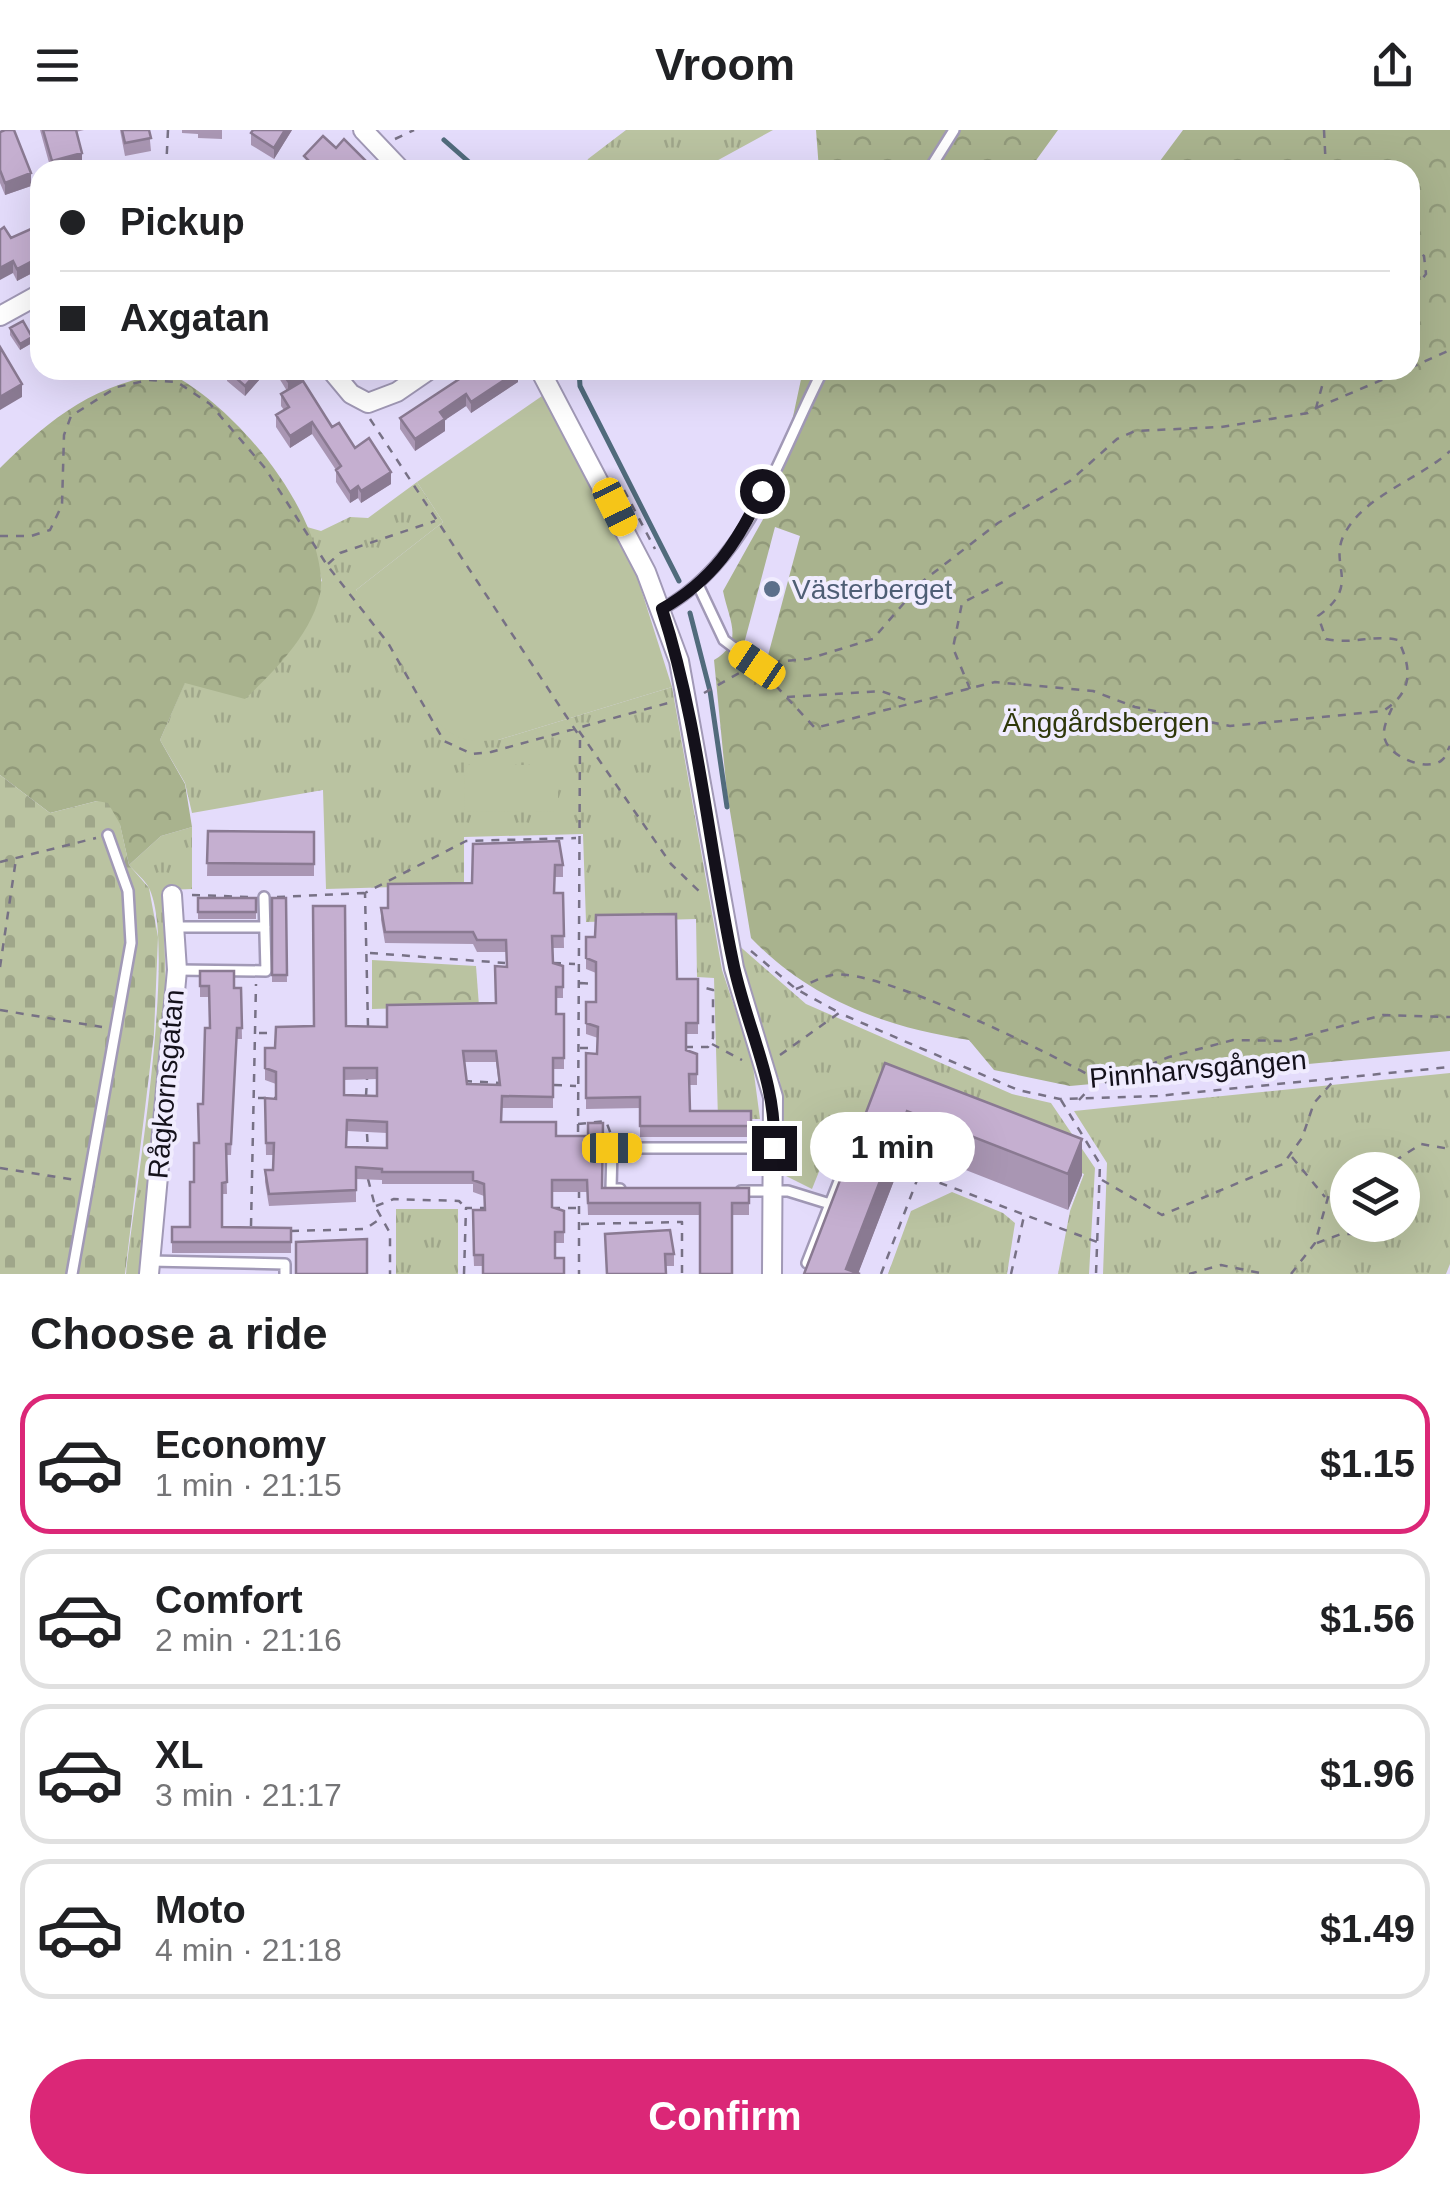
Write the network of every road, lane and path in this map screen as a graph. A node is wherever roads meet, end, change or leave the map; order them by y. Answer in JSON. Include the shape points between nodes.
{"nodes":[{"id":1,"x":168,"y":130,"type":"edge"},
{"id":2,"x":363,"y":130,"type":"edge"},
{"id":3,"x":390,"y":130,"type":"edge"},
{"id":4,"x":414,"y":130,"type":"edge"},
{"id":5,"x":954,"y":130,"type":"edge"},
{"id":6,"x":1324,"y":130,"type":"edge"},
{"id":7,"x":390,"y":144,"type":"junction"},
{"id":8,"x":166,"y":160,"type":"edge"},
{"id":9,"x":397,"y":160,"type":"edge"},
{"id":10,"x":935,"y":160,"type":"edge"},
{"id":11,"x":1324,"y":160,"type":"edge"},
{"id":12,"x":1420,"y":253,"type":"edge"},
{"id":13,"x":1420,"y":282,"type":"edge"},
{"id":14,"x":30,"y":300,"type":"edge"},
{"id":15,"x":0,"y":316,"type":"edge"},
{"id":16,"x":1450,"y":350,"type":"edge"},
{"id":17,"x":1420,"y":364,"type":"edge"},
{"id":18,"x":340,"y":380,"type":"edge"},
{"id":19,"x":414,"y":380,"type":"edge"},
{"id":20,"x":545,"y":380,"type":"edge"},
{"id":21,"x":817,"y":380,"type":"edge"},
{"id":22,"x":1324,"y":380,"type":"edge"},
{"id":23,"x":1382,"y":380,"type":"edge"},
{"id":24,"x":368,"y":403,"type":"junction"},
{"id":25,"x":1316,"y":408,"type":"junction"},
{"id":26,"x":1450,"y":451,"type":"edge"},
{"id":27,"x":437,"y":520,"type":"junction"},
{"id":28,"x":0,"y":536,"type":"edge"},
{"id":29,"x":328,"y":566,"type":"junction"},
{"id":30,"x":1008,"y":579,"type":"dead end"},
{"id":31,"x":699,"y":587,"type":"junction"},
{"id":32,"x":662,"y":609,"type":"junction"},
{"id":33,"x":757,"y":665,"type":"junction"},
{"id":34,"x":971,"y":691,"type":"junction"},
{"id":35,"x":786,"y":697,"type":"junction"},
{"id":36,"x":688,"y":698,"type":"junction"},
{"id":37,"x":915,"y":703,"type":"junction"},
{"id":38,"x":1392,"y":706,"type":"junction"},
{"id":39,"x":578,"y":730,"type":"junction"},
{"id":40,"x":1450,"y":746,"type":"edge"},
{"id":41,"x":108,"y":835,"type":"joint"},
{"id":42,"x":578,"y":838,"type":"junction"},
{"id":43,"x":16,"y":857,"type":"junction"},
{"id":44,"x":0,"y":862,"type":"edge"},
{"id":45,"x":172,"y":895,"type":"dead end"},
{"id":46,"x":264,"y":897,"type":"dead end"},
{"id":47,"x":722,"y":907,"type":"junction"},
{"id":48,"x":174,"y":927,"type":"junction"},
{"id":49,"x":265,"y":927,"type":"junction"},
{"id":50,"x":746,"y":945,"type":"dead end"},
{"id":51,"x":370,"y":952,"type":"junction"},
{"id":52,"x":513,"y":963,"type":"edge"},
{"id":53,"x":550,"y":963,"type":"edge"},
{"id":54,"x":577,"y":964,"type":"junction"},
{"id":55,"x":0,"y":966,"type":"edge"},
{"id":56,"x":177,"y":970,"type":"junction"},
{"id":57,"x":256,"y":971,"type":"junction"},
{"id":58,"x":578,"y":984,"type":"junction"},
{"id":59,"x":597,"y":984,"type":"edge"},
{"id":60,"x":689,"y":985,"type":"edge"},
{"id":61,"x":796,"y":989,"type":"junction"},
{"id":62,"x":0,"y":1010,"type":"edge"},
{"id":63,"x":839,"y":1013,"type":"junction"},
{"id":64,"x":1450,"y":1017,"type":"edge"},
{"id":65,"x":114,"y":1029,"type":"junction"},
{"id":66,"x":293,"y":1032,"type":"edge"},
{"id":67,"x":368,"y":1032,"type":"edge"},
{"id":68,"x":256,"y":1033,"type":"junction"},
{"id":69,"x":712,"y":1044,"type":"junction"},
{"id":70,"x":671,"y":1047,"type":"edge"},
{"id":71,"x":578,"y":1048,"type":"junction"},
{"id":72,"x":596,"y":1048,"type":"edge"},
{"id":73,"x":770,"y":1061,"type":"junction"},
{"id":74,"x":1450,"y":1066,"type":"edge"},
{"id":75,"x":367,"y":1075,"type":"edge"},
{"id":76,"x":1336,"y":1076,"type":"junction"},
{"id":77,"x":462,"y":1080,"type":"edge"},
{"id":78,"x":500,"y":1082,"type":"edge"},
{"id":79,"x":1103,"y":1083,"type":"junction"},
{"id":80,"x":539,"y":1084,"type":"edge"},
{"id":81,"x":578,"y":1086,"type":"junction"},
{"id":82,"x":256,"y":1098,"type":"junction"},
{"id":83,"x":292,"y":1098,"type":"edge"},
{"id":84,"x":366,"y":1098,"type":"edge"},
{"id":85,"x":1060,"y":1098,"type":"junction"},
{"id":86,"x":1079,"y":1100,"type":"junction"},
{"id":87,"x":578,"y":1124,"type":"junction"},
{"id":88,"x":367,"y":1134,"type":"dead end"},
{"id":89,"x":578,"y":1141,"type":"edge"},
{"id":90,"x":854,"y":1143,"type":"edge"},
{"id":91,"x":612,"y":1148,"type":"junction"},
{"id":92,"x":774,"y":1148,"type":"junction"},
{"id":93,"x":1450,"y":1148,"type":"edge"},
{"id":94,"x":368,"y":1152,"type":"edge"},
{"id":95,"x":1409,"y":1152,"type":"edge"},
{"id":96,"x":1291,"y":1156,"type":"junction"},
{"id":97,"x":0,"y":1168,"type":"edge"},
{"id":98,"x":368,"y":1171,"type":"edge"},
{"id":99,"x":579,"y":1174,"type":"edge"},
{"id":100,"x":1102,"y":1180,"type":"junction"},
{"id":101,"x":87,"y":1182,"type":"junction"},
{"id":102,"x":629,"y":1189,"type":"edge"},
{"id":103,"x":737,"y":1191,"type":"edge"},
{"id":104,"x":772,"y":1191,"type":"junction"},
{"id":105,"x":1330,"y":1194,"type":"edge"},
{"id":106,"x":1326,"y":1200,"type":"junction"},
{"id":107,"x":830,"y":1204,"type":"junction"},
{"id":108,"x":375,"y":1206,"type":"junction"},
{"id":109,"x":683,"y":1206,"type":"edge"},
{"id":110,"x":466,"y":1208,"type":"junction"},
{"id":111,"x":485,"y":1208,"type":"edge"},
{"id":112,"x":541,"y":1208,"type":"edge"},
{"id":113,"x":579,"y":1208,"type":"junction"},
{"id":114,"x":1024,"y":1215,"type":"junction"},
{"id":115,"x":382,"y":1218,"type":"junction"},
{"id":116,"x":682,"y":1222,"type":"junction"},
{"id":117,"x":578,"y":1224,"type":"junction"},
{"id":118,"x":288,"y":1231,"type":"edge"},
{"id":119,"x":250,"y":1232,"type":"edge"},
{"id":120,"x":1330,"y":1238,"type":"edge"},
{"id":121,"x":1097,"y":1242,"type":"junction"},
{"id":122,"x":1316,"y":1243,"type":"junction"},
{"id":123,"x":808,"y":1264,"type":"edge"},
{"id":124,"x":150,"y":1268,"type":"edge"},
{"id":125,"x":72,"y":1274,"type":"edge"},
{"id":126,"x":285,"y":1274,"type":"edge"},
{"id":127,"x":390,"y":1274,"type":"edge"},
{"id":128,"x":464,"y":1274,"type":"edge"},
{"id":129,"x":579,"y":1274,"type":"edge"},
{"id":130,"x":682,"y":1274,"type":"edge"},
{"id":131,"x":772,"y":1274,"type":"edge"},
{"id":132,"x":881,"y":1274,"type":"edge"},
{"id":133,"x":1011,"y":1274,"type":"edge"},
{"id":134,"x":1096,"y":1274,"type":"edge"},
{"id":135,"x":1188,"y":1274,"type":"edge"},
{"id":136,"x":1265,"y":1274,"type":"edge"},
{"id":137,"x":1291,"y":1274,"type":"edge"}],
"edges":[{"from":1,"to":8,"type":"path"},
{"from":2,"to":7,"type":"street"},
{"from":3,"to":7,"type":"path"},
{"from":4,"to":7,"type":"path"},
{"from":5,"to":10,"type":"lane"},
{"from":6,"to":11,"type":"path"},
{"from":7,"to":9,"type":"street"},
{"from":12,"to":13,"type":"path","via":[[1426,274]]},
{"from":14,"to":15,"type":"street"},
{"from":16,"to":17,"type":"path"},
{"from":18,"to":24,"type":"street"},
{"from":19,"to":24,"type":"street"},
{"from":20,"to":32,"type":"street"},
{"from":21,"to":31,"type":"lane","via":[[730,552]]},
{"from":22,"to":25,"type":"path"},
{"from":23,"to":25,"type":"path"},
{"from":24,"to":27,"type":"path","via":[[368,416]]},
{"from":25,"to":33,"type":"path","via":[[1117,438],[1070,481],[923,581],[872,639],[808,659]]},
{"from":26,"to":38,"type":"path","via":[[1386,494],[1344,534],[1344,581],[1332,606],[1318,616],[1326,639],[1398,640],[1409,683]]},
{"from":27,"to":29,"type":"path","via":[[340,553]]},
{"from":27,"to":39,"type":"path"},
{"from":28,"to":29,"type":"path","via":[[50,530],[62,504],[70,416],[117,388],[177,382],[210,404],[265,468]]},
{"from":29,"to":39,"type":"path","via":[[388,643],[444,741],[472,754]]},
{"from":30,"to":34,"type":"path","via":[[962,603],[953,648]]},
{"from":31,"to":32,"type":"lane"},
{"from":31,"to":33,"type":"lane","via":[[724,640]]},
{"from":32,"to":36,"type":"street"},
{"from":33,"to":35,"type":"path"},
{"from":33,"to":36,"type":"path"},
{"from":34,"to":37,"type":"path"},
{"from":34,"to":38,"type":"path","via":[[996,682],[1066,686],[1135,707],[1244,726]]},
{"from":35,"to":37,"type":"path","via":[[881,691]]},
{"from":35,"to":37,"type":"path","via":[[815,728]]},
{"from":36,"to":39,"type":"path"},
{"from":36,"to":47,"type":"street"},
{"from":38,"to":40,"type":"path","via":[[1384,732],[1396,757],[1431,765]]},
{"from":39,"to":42,"type":"path"},
{"from":39,"to":47,"type":"path","via":[[671,864],[694,890]]},
{"from":41,"to":43,"type":"path"},
{"from":41,"to":65,"type":"lane","via":[[132,925]]},
{"from":42,"to":51,"type":"path","via":[[466,840],[365,893]]},
{"from":42,"to":54,"type":"path"},
{"from":43,"to":44,"type":"path"},
{"from":43,"to":55,"type":"path"},
{"from":45,"to":48,"type":"street","name":"Rågkornsgatan"},
{"from":46,"to":49,"type":"lane"},
{"from":47,"to":73,"type":"street","via":[[734,968]]},
{"from":48,"to":49,"type":"lane"},
{"from":48,"to":56,"type":"street","name":"Rågkornsgatan"},
{"from":49,"to":57,"type":"lane","via":[[266,970]]},
{"from":50,"to":61,"type":"path","name":"Pinnharvsgången"},
{"from":51,"to":52,"type":"path"},
{"from":51,"to":67,"type":"path"},
{"from":53,"to":54,"type":"path"},
{"from":54,"to":58,"type":"path"},
{"from":56,"to":57,"type":"lane"},
{"from":56,"to":124,"type":"street","name":"Rågkornsgatan"},
{"from":57,"to":68,"type":"path"},
{"from":58,"to":59,"type":"path"},
{"from":58,"to":71,"type":"path"},
{"from":60,"to":69,"type":"path","via":[[712,990]]},
{"from":61,"to":63,"type":"path","name":"Pinnharvsgången"},
{"from":61,"to":79,"type":"path","via":[[834,974],[895,987],[1023,1038]]},
{"from":62,"to":65,"type":"path"},
{"from":63,"to":73,"type":"path"},
{"from":63,"to":85,"type":"path","name":"Pinnharvsgången","via":[[1018,1090]]},
{"from":64,"to":79,"type":"path","via":[[1383,1015],[1286,1041],[1233,1040]]},
{"from":65,"to":101,"type":"lane"},
{"from":66,"to":68,"type":"path"},
{"from":68,"to":82,"type":"path"},
{"from":69,"to":70,"type":"path"},
{"from":69,"to":73,"type":"path","via":[[756,1067]]},
{"from":71,"to":72,"type":"path"},
{"from":71,"to":81,"type":"path"},
{"from":73,"to":92,"type":"street"},
{"from":74,"to":76,"type":"path","name":"Pinnharvsgången"},
{"from":75,"to":84,"type":"path"},
{"from":76,"to":86,"type":"path","name":"Pinnharvsgången"},
{"from":76,"to":96,"type":"path","via":[[1314,1103]]},
{"from":77,"to":78,"type":"path"},
{"from":79,"to":86,"type":"path"},
{"from":80,"to":81,"type":"path"},
{"from":81,"to":87,"type":"path"},
{"from":82,"to":83,"type":"path"},
{"from":82,"to":119,"type":"path"},
{"from":85,"to":86,"type":"path","name":"Pinnharvsgången"},
{"from":85,"to":100,"type":"path","via":[[1096,1154]]},
{"from":87,"to":89,"type":"path"},
{"from":87,"to":91,"type":"path","via":[[606,1121]]},
{"from":88,"to":94,"type":"path"},
{"from":90,"to":107,"type":"lane"},
{"from":91,"to":92,"type":"lane"},
{"from":91,"to":102,"type":"lane","via":[[611,1189]]},
{"from":92,"to":104,"type":"street"},
{"from":93,"to":95,"type":"path","via":[[1421,1144]]},
{"from":96,"to":100,"type":"path","via":[[1276,1169],[1162,1215]]},
{"from":96,"to":106,"type":"path"},
{"from":97,"to":101,"type":"path"},
{"from":98,"to":108,"type":"path"},
{"from":99,"to":113,"type":"path"},
{"from":100,"to":121,"type":"path"},
{"from":101,"to":125,"type":"lane"},
{"from":103,"to":104,"type":"lane"},
{"from":104,"to":107,"type":"lane"},
{"from":104,"to":131,"type":"street"},
{"from":105,"to":106,"type":"path"},
{"from":106,"to":122,"type":"path"},
{"from":107,"to":123,"type":"lane"},
{"from":108,"to":110,"type":"path","via":[[394,1199],[459,1202]]},
{"from":108,"to":115,"type":"path"},
{"from":109,"to":116,"type":"path"},
{"from":110,"to":111,"type":"path"},
{"from":110,"to":128,"type":"path"},
{"from":112,"to":113,"type":"path"},
{"from":113,"to":117,"type":"path"},
{"from":114,"to":121,"type":"path"},
{"from":114,"to":132,"type":"path","via":[[919,1176]]},
{"from":114,"to":133,"type":"path"},
{"from":115,"to":118,"type":"path","via":[[365,1229]]},
{"from":115,"to":127,"type":"path","via":[[390,1234]]},
{"from":116,"to":117,"type":"path"},
{"from":116,"to":130,"type":"path"},
{"from":117,"to":129,"type":"path"},
{"from":120,"to":122,"type":"path"},
{"from":121,"to":134,"type":"path"},
{"from":122,"to":137,"type":"path"},
{"from":124,"to":126,"type":"lane","via":[[285,1264]]},
{"from":135,"to":136,"type":"path","via":[[1222,1265]]}]}
